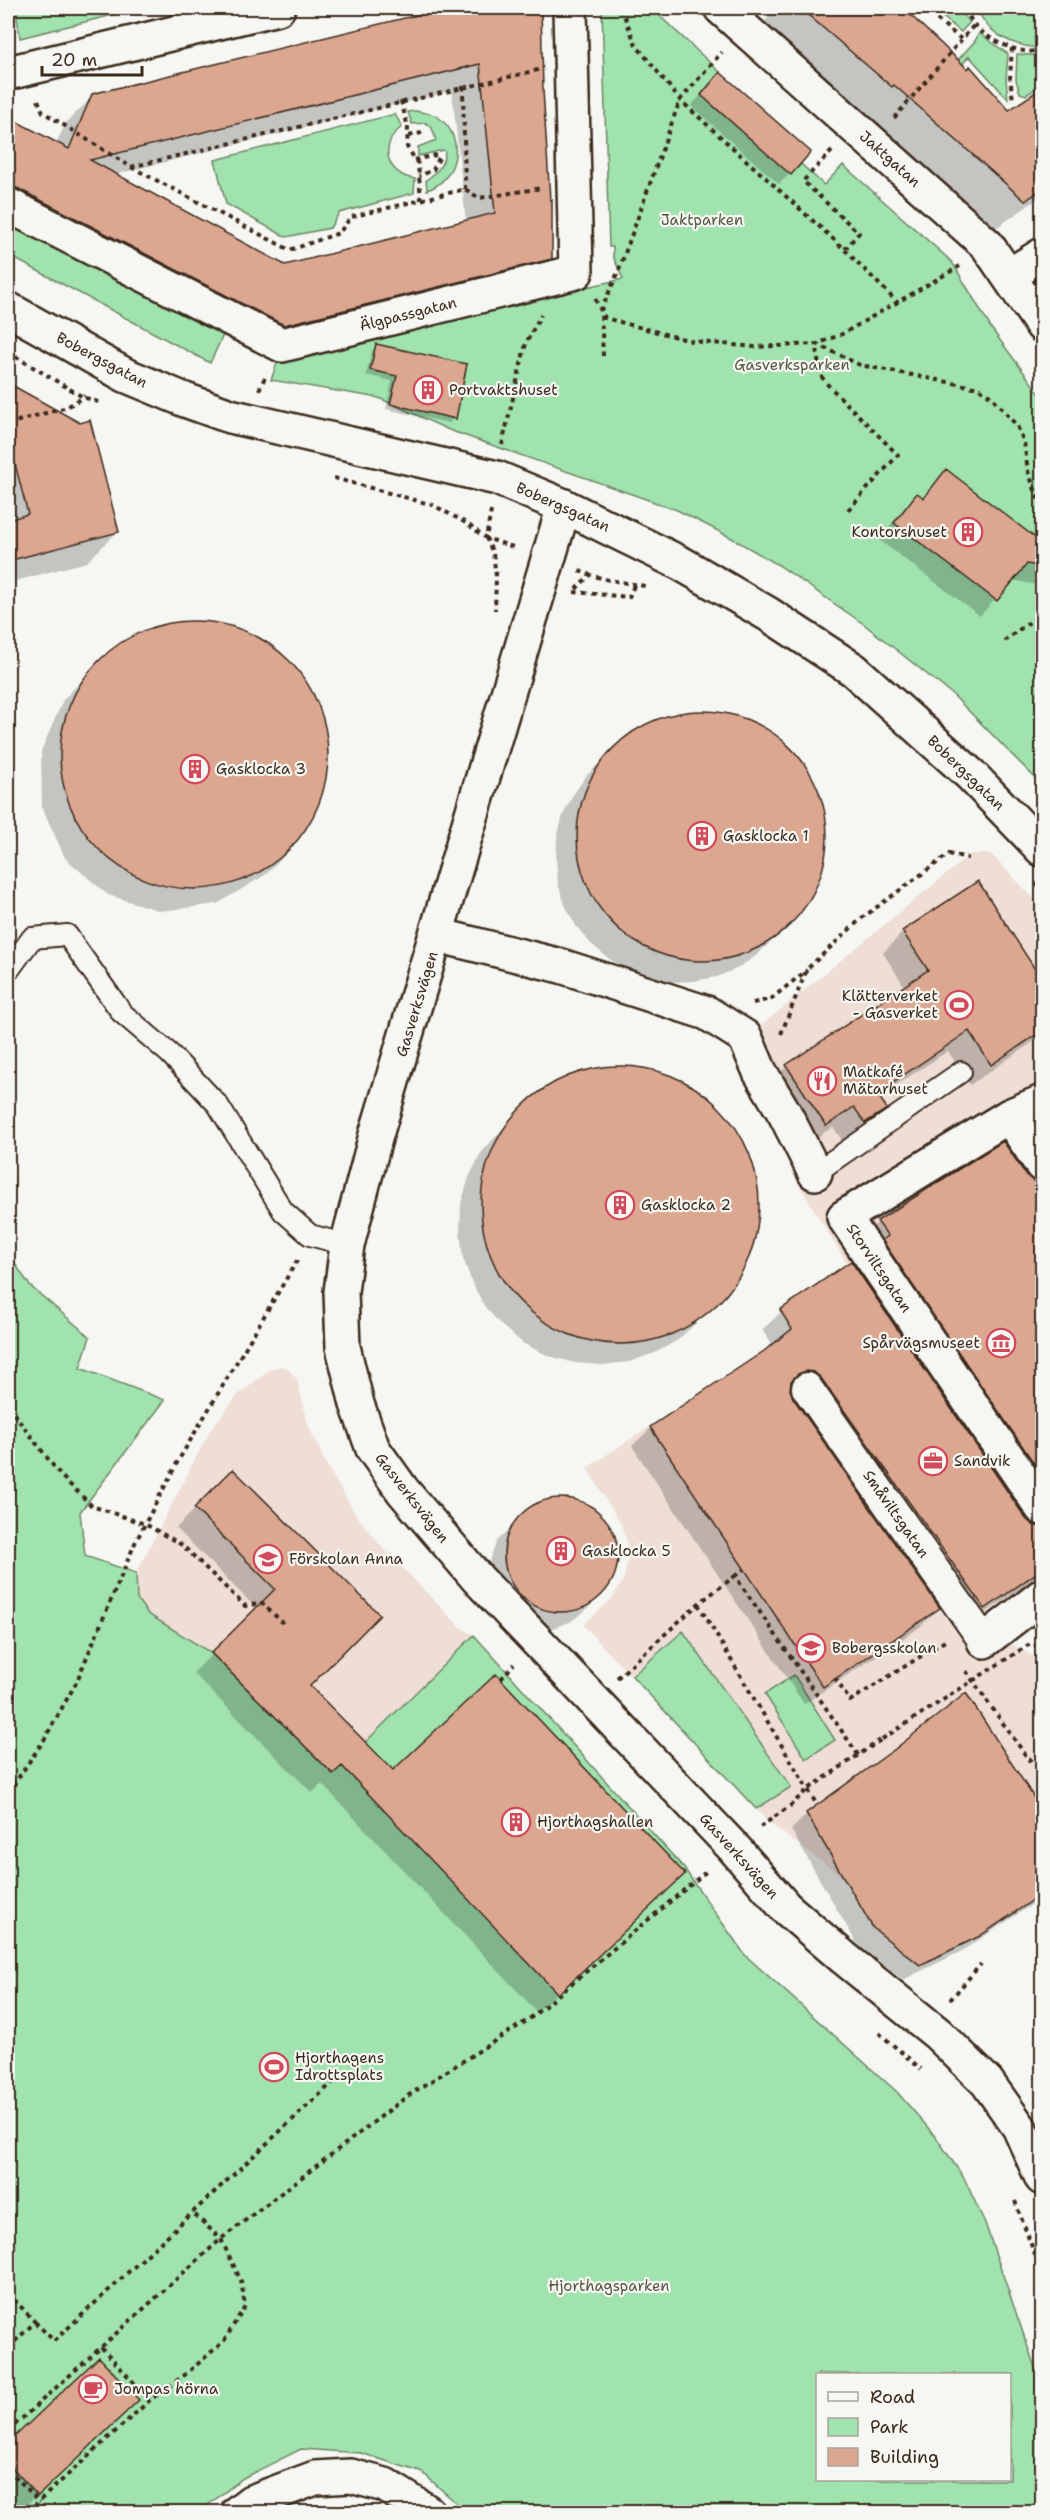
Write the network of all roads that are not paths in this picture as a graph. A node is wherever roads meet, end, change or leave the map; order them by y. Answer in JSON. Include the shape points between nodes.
{"nodes":[{"id":1,"x":278,"y":8,"type":"edge"},
{"id":2,"x":570,"y":8,"type":"edge"},
{"id":3,"x":730,"y":13,"type":"edge"},
{"id":4,"x":8,"y":73,"type":"edge"},
{"id":5,"x":8,"y":205,"type":"edge"},
{"id":6,"x":1042,"y":255,"type":"edge"},
{"id":7,"x":1010,"y":276,"type":"junction"},
{"id":8,"x":8,"y":309,"type":"edge"},
{"id":9,"x":1042,"y":325,"type":"edge"},
{"id":10,"x":564,"y":506,"type":"junction"},
{"id":11,"x":1042,"y":849,"type":"edge"},
{"id":12,"x":438,"y":935,"type":"junction"},
{"id":13,"x":8,"y":971,"type":"edge"},
{"id":14,"x":961,"y":1072,"type":"dead end"},
{"id":15,"x":1042,"y":1102,"type":"edge"},
{"id":16,"x":1009,"y":1116,"type":"junction"},
{"id":17,"x":1042,"y":1165,"type":"edge"},
{"id":18,"x":815,"y":1173,"type":"joint"},
{"id":19,"x":347,"y":1245,"type":"junction"},
{"id":20,"x":807,"y":1388,"type":"dead end"},
{"id":21,"x":1042,"y":1508,"type":"edge"},
{"id":22,"x":1042,"y":1596,"type":"edge"},
{"id":23,"x":984,"y":1641,"type":"joint"},
{"id":24,"x":1042,"y":2178,"type":"edge"},
{"id":25,"x":238,"y":2512,"type":"edge"},
{"id":26,"x":428,"y":2512,"type":"edge"}],
"edges":[{"from":1,"to":4,"type":"street"},
{"from":2,"to":5,"type":"street","name":"Älgpassgatan","via":[[570,273],[282,345]]},
{"from":3,"to":7,"type":"street","name":"Jaktgatan","via":[[987,245]]},
{"from":6,"to":7,"type":"street"},
{"from":7,"to":9,"type":"street","name":"Jaktgatan"},
{"from":8,"to":10,"type":"street","name":"Bobergsgatan","via":[[126,375],[207,408],[497,478]]},
{"from":10,"to":11,"type":"street","name":"Bobergsgatan","via":[[682,564],[854,670],[971,775]]},
{"from":10,"to":12,"type":"street","name":"Gasverksvägen"},
{"from":12,"to":18,"type":"street","via":[[561,966],[707,1012],[744,1037]]},
{"from":12,"to":19,"type":"street","name":"Gasverksvägen","via":[[376,1135]]},
{"from":13,"to":19,"type":"lane","via":[[32,938],[67,935],[122,1013],[170,1054],[218,1105],[283,1211],[310,1236]]},
{"from":14,"to":18,"type":"lane"},
{"from":15,"to":16,"type":"street","name":"Storviltsgatan"},
{"from":16,"to":17,"type":"street"},
{"from":16,"to":21,"type":"street","name":"Storviltsgatan","via":[[844,1217]]},
{"from":19,"to":24,"type":"street","name":"Gasverksvägen","via":[[341,1292],[343,1347],[373,1449],[403,1491],[477,1579],[733,1847],[786,1908],[938,2034],[987,2082],[1019,2127]]},
{"from":20,"to":23,"type":"street","name":"Småviltsgatan"},
{"from":22,"to":23,"type":"street"},
{"from":25,"to":26,"type":"street","via":[[251,2502],[315,2478],[351,2476],[385,2485]]}]}
